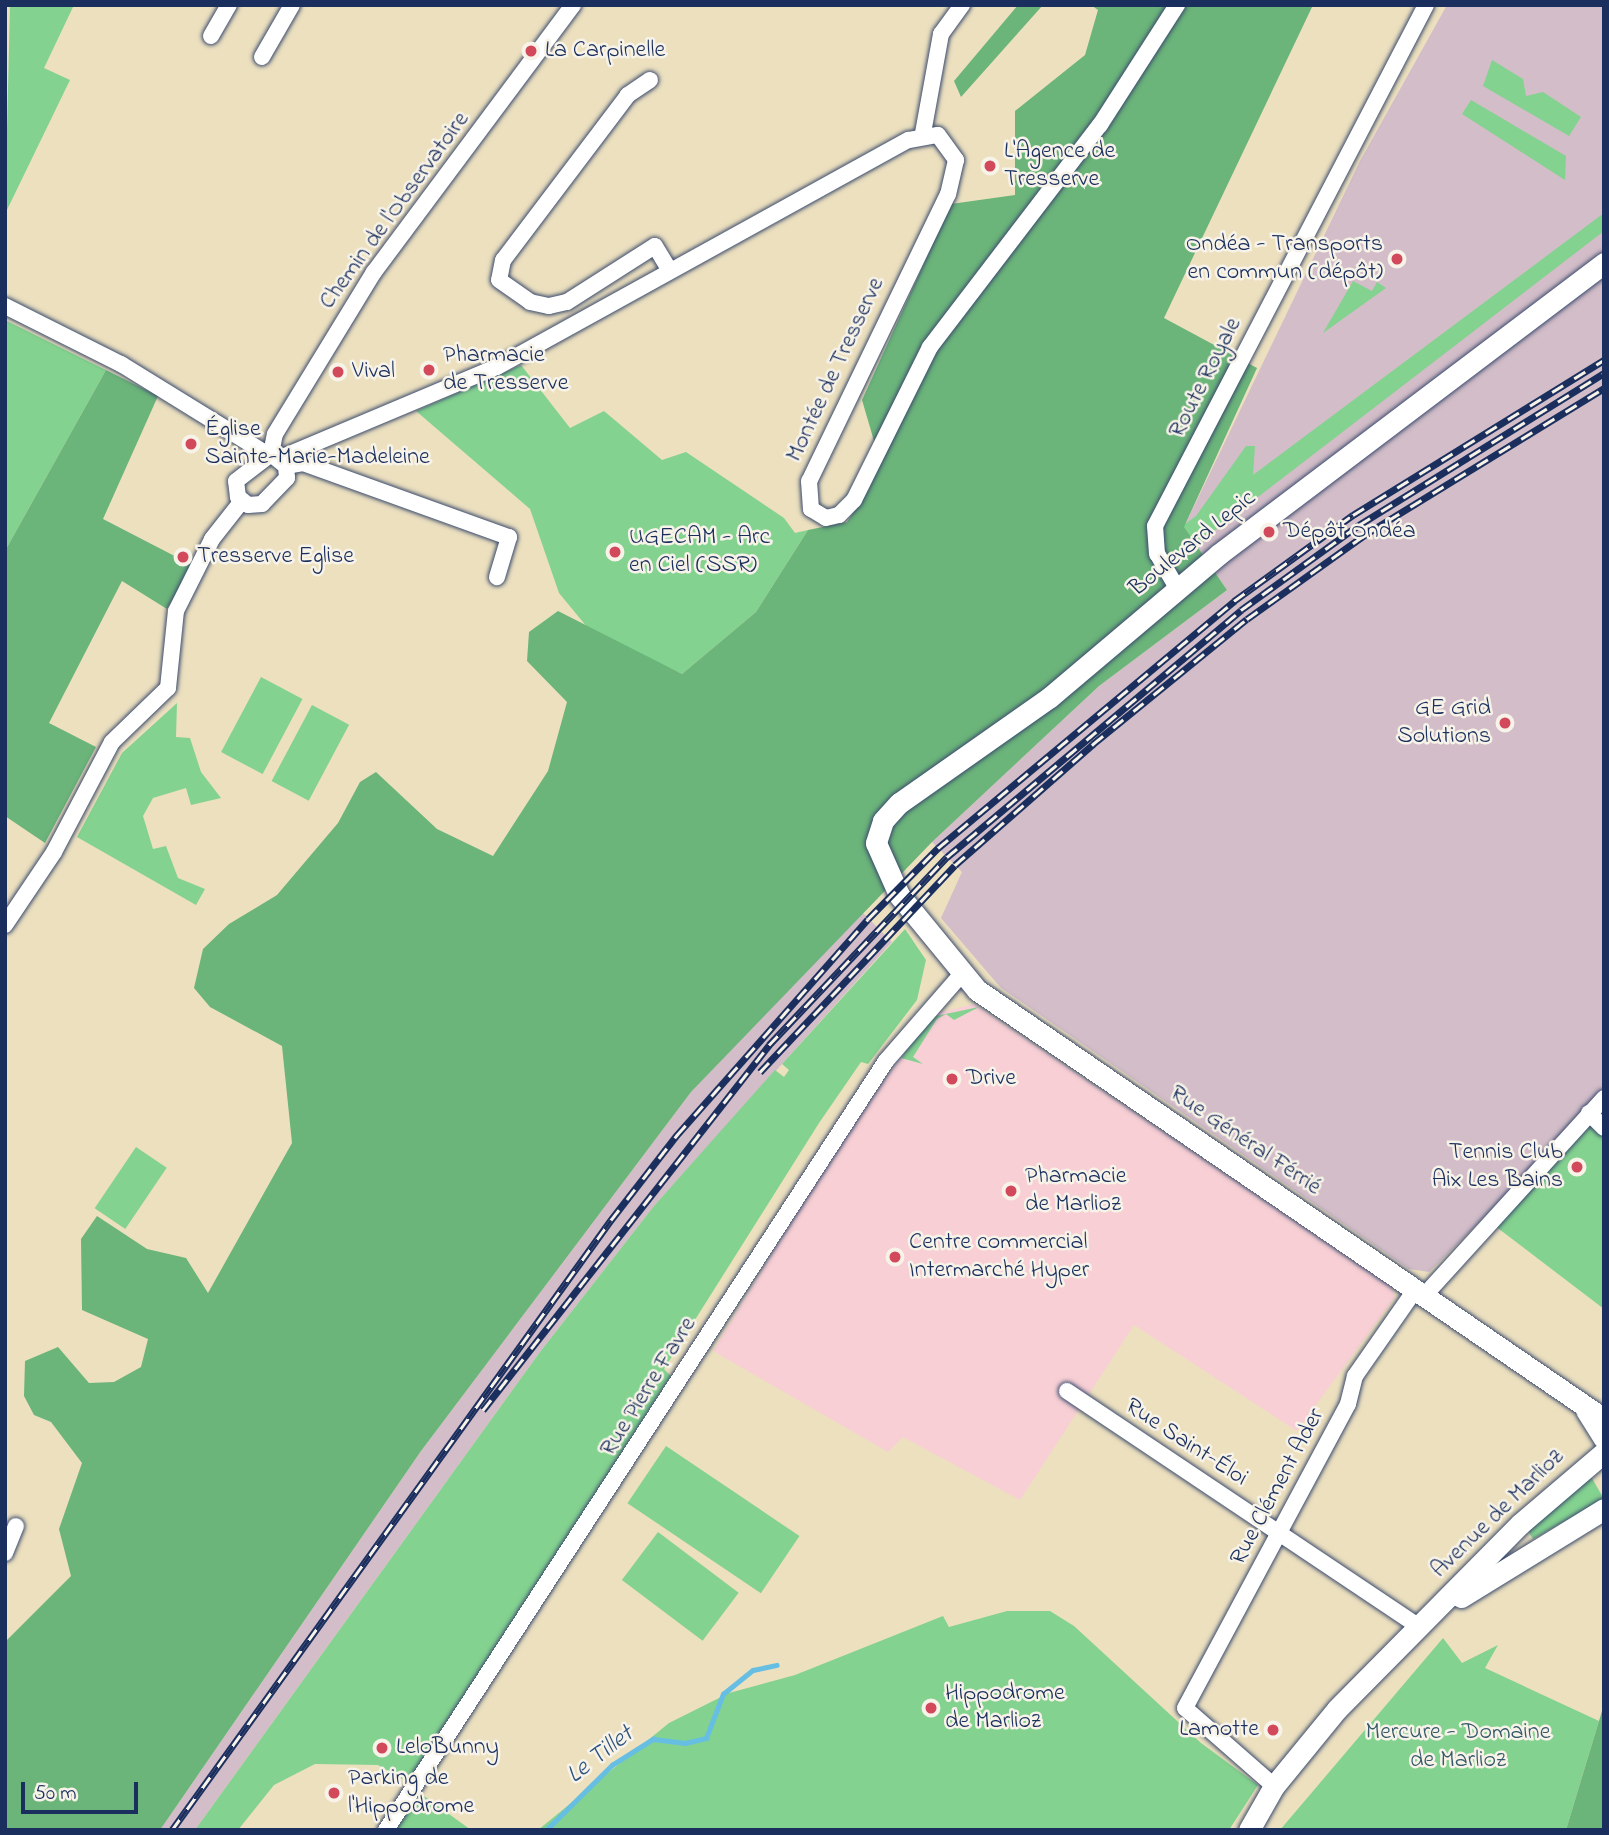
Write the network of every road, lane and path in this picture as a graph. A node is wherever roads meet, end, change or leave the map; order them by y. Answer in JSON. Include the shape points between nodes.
{"nodes":[{"id":1,"x":229,"y":5,"type":"edge"},
{"id":2,"x":292,"y":5,"type":"edge"},
{"id":3,"x":573,"y":5,"type":"edge"},
{"id":4,"x":962,"y":5,"type":"edge"},
{"id":5,"x":1177,"y":5,"type":"edge"},
{"id":6,"x":1426,"y":5,"type":"edge"},
{"id":7,"x":211,"y":36,"type":"dead end"},
{"id":8,"x":262,"y":57,"type":"dead end"},
{"id":9,"x":650,"y":80,"type":"dead end"},
{"id":10,"x":923,"y":133,"type":"junction"},
{"id":11,"x":1604,"y":263,"type":"edge"},
{"id":12,"x":670,"y":271,"type":"junction"},
{"id":13,"x":5,"y":306,"type":"edge"},
{"id":14,"x":271,"y":459,"type":"junction"},
{"id":15,"x":242,"y":501,"type":"junction"},
{"id":16,"x":497,"y":577,"type":"dead end"},
{"id":17,"x":1177,"y":588,"type":"junction"},
{"id":18,"x":899,"y":895,"type":"joint"},
{"id":19,"x":5,"y":925,"type":"edge"},
{"id":20,"x":960,"y":976,"type":"junction"},
{"id":21,"x":1604,"y":1098,"type":"edge"},
{"id":22,"x":1589,"y":1113,"type":"junction"},
{"id":23,"x":1604,"y":1128,"type":"edge"},
{"id":24,"x":1419,"y":1293,"type":"junction"},
{"id":25,"x":1067,"y":1391,"type":"dead end"},
{"id":26,"x":1585,"y":1408,"type":"junction"},
{"id":27,"x":1604,"y":1419,"type":"edge"},
{"id":28,"x":1603,"y":1451,"type":"edge"},
{"id":29,"x":1604,"y":1509,"type":"edge"},
{"id":30,"x":16,"y":1527,"type":"dead end"},
{"id":31,"x":1280,"y":1533,"type":"junction"},
{"id":32,"x":5,"y":1553,"type":"edge"},
{"id":33,"x":1425,"y":1621,"type":"junction"},
{"id":34,"x":1296,"y":1760,"type":"junction"},
{"id":35,"x":1274,"y":1786,"type":"junction"},
{"id":36,"x":386,"y":1830,"type":"edge"},
{"id":37,"x":1249,"y":1830,"type":"edge"}],
"edges":[{"from":1,"to":7,"type":"street"},
{"from":2,"to":8,"type":"street"},
{"from":3,"to":14,"type":"street","name":"Chemin de l'Observatoire","via":[[374,272],[275,434]]},
{"from":4,"to":10,"type":"street","via":[[941,34]]},
{"from":5,"to":10,"type":"street","name":"Montée de Tresserve","via":[[1100,125],[930,347],[854,500],[826,518],[811,509],[808,481],[953,182],[950,145]]},
{"from":6,"to":17,"type":"street","name":"Route Royale","via":[[1155,526],[1157,554]]},
{"from":9,"to":12,"type":"street","via":[[628,95],[503,260],[499,280],[530,302],[549,306],[568,302],[655,246]]},
{"from":10,"to":12,"type":"street"},
{"from":11,"to":17,"type":"main road","name":"Boulevard Lepic"},
{"from":12,"to":14,"type":"street","via":[[497,367]]},
{"from":13,"to":14,"type":"street","via":[[176,395]]},
{"from":14,"to":15,"type":"street","via":[[236,481]]},
{"from":14,"to":15,"type":"street","via":[[278,491],[256,506]]},
{"from":14,"to":16,"type":"street","via":[[303,463],[509,537]]},
{"from":15,"to":19,"type":"street","via":[[212,539],[176,611],[168,688],[113,742],[54,852]]},
{"from":17,"to":18,"type":"main road","name":"Boulevard Lepic","via":[[1050,697],[887,814],[877,853]]},
{"from":18,"to":20,"type":"main road","name":"Rue Général Férrié"},
{"from":20,"to":24,"type":"main road","name":"Rue Général Férrié"},
{"from":20,"to":36,"type":"street","name":"Rue Pierre Favre","via":[[886,1061]]},
{"from":21,"to":22,"type":"street","name":"Rue Clément Ader"},
{"from":22,"to":23,"type":"street"},
{"from":22,"to":24,"type":"street","name":"Rue Clément Ader"},
{"from":24,"to":26,"type":"main road","name":"Rue Général Férrié"},
{"from":24,"to":31,"type":"street","name":"Rue Clément Ader","via":[[1355,1376],[1348,1404]]},
{"from":25,"to":31,"type":"street","name":"Rue Saint-Éloi"},
{"from":26,"to":27,"type":"main road","name":"Rue Général Férrié"},
{"from":26,"to":28,"type":"main road","name":"Rue Général Férrié"},
{"from":28,"to":33,"type":"main road","name":"Avenue de Marlioz","via":[[1544,1501]]},
{"from":29,"to":33,"type":"main road","name":"Avenue de Marlioz"},
{"from":30,"to":32,"type":"street"},
{"from":31,"to":33,"type":"street","name":"Rue Saint-Éloi"},
{"from":31,"to":35,"type":"street","name":"Rue Clément Ader","via":[[1185,1708]]},
{"from":33,"to":34,"type":"main road","name":"Avenue de Marlioz"},
{"from":34,"to":35,"type":"main road","name":"Avenue de Marlioz"},
{"from":34,"to":37,"type":"main road","name":"Avenue de Marlioz"},
{"from":35,"to":37,"type":"main road","name":"Avenue de Marlioz"}]}
